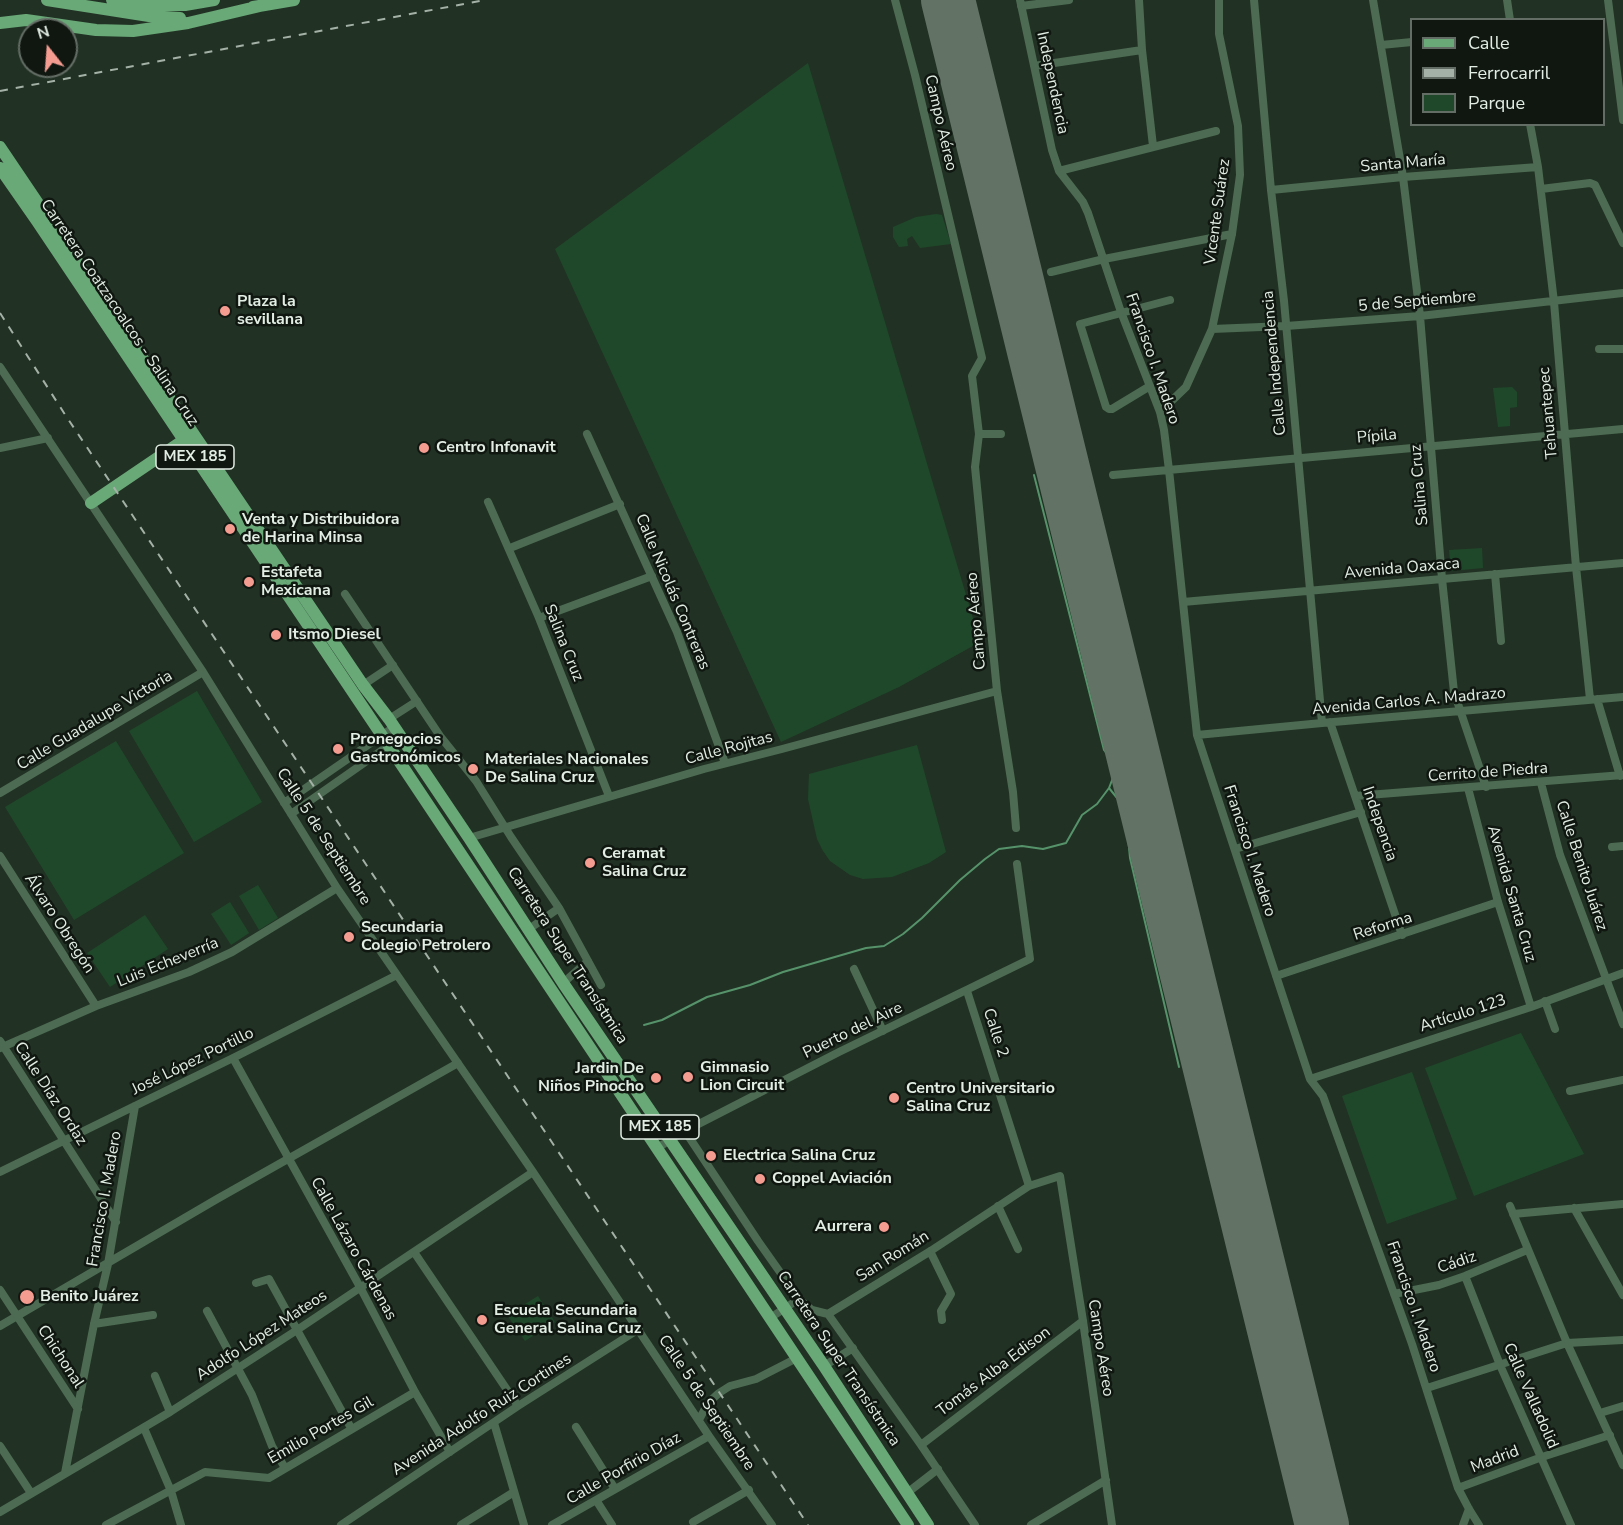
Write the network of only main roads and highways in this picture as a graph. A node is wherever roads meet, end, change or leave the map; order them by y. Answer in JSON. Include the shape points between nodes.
{"nodes":[{"id":1,"x":47,"y":0,"type":"edge"},
{"id":2,"x":112,"y":0,"type":"edge"},
{"id":3,"x":214,"y":0,"type":"edge"},
{"id":4,"x":294,"y":0,"type":"edge"},
{"id":5,"x":260,"y":6,"type":"junction"},
{"id":6,"x":0,"y":23,"type":"edge"},
{"id":7,"x":0,"y":147,"type":"edge"},
{"id":8,"x":0,"y":168,"type":"edge"},
{"id":9,"x":190,"y":438,"type":"junction"},
{"id":10,"x":91,"y":503,"type":"road end"},
{"id":11,"x":386,"y":741,"type":"joint"},
{"id":12,"x":908,"y":1525,"type":"edge"},
{"id":13,"x":928,"y":1525,"type":"edge"}],
"edges":[{"from":1,"to":5,"type":"main road","via":[[172,19]]},
{"from":2,"to":3,"type":"main road","via":[[185,5]]},
{"from":4,"to":5,"type":"main road"},
{"from":5,"to":6,"type":"main road","via":[[133,32],[26,20]]},
{"from":7,"to":9,"type":"main road","name":"Carretera Super Transístmica","number":"MEX 185"},
{"from":8,"to":9,"type":"main road","name":"Carretera Coatzacoalcos - Salina Cruz","number":"MEX 185"},
{"from":9,"to":10,"type":"main road","number":"MEX 185"},
{"from":9,"to":11,"type":"main road","name":"Carretera Coatzacoalcos - Salina Cruz","number":"MEX 185"},
{"from":9,"to":13,"type":"main road","name":"Carretera Super Transístmica","number":"MEX 185","via":[[469,838]]},
{"from":11,"to":12,"type":"main road","name":"Carretera Super Transístmica","number":"MEX 185"}]}
